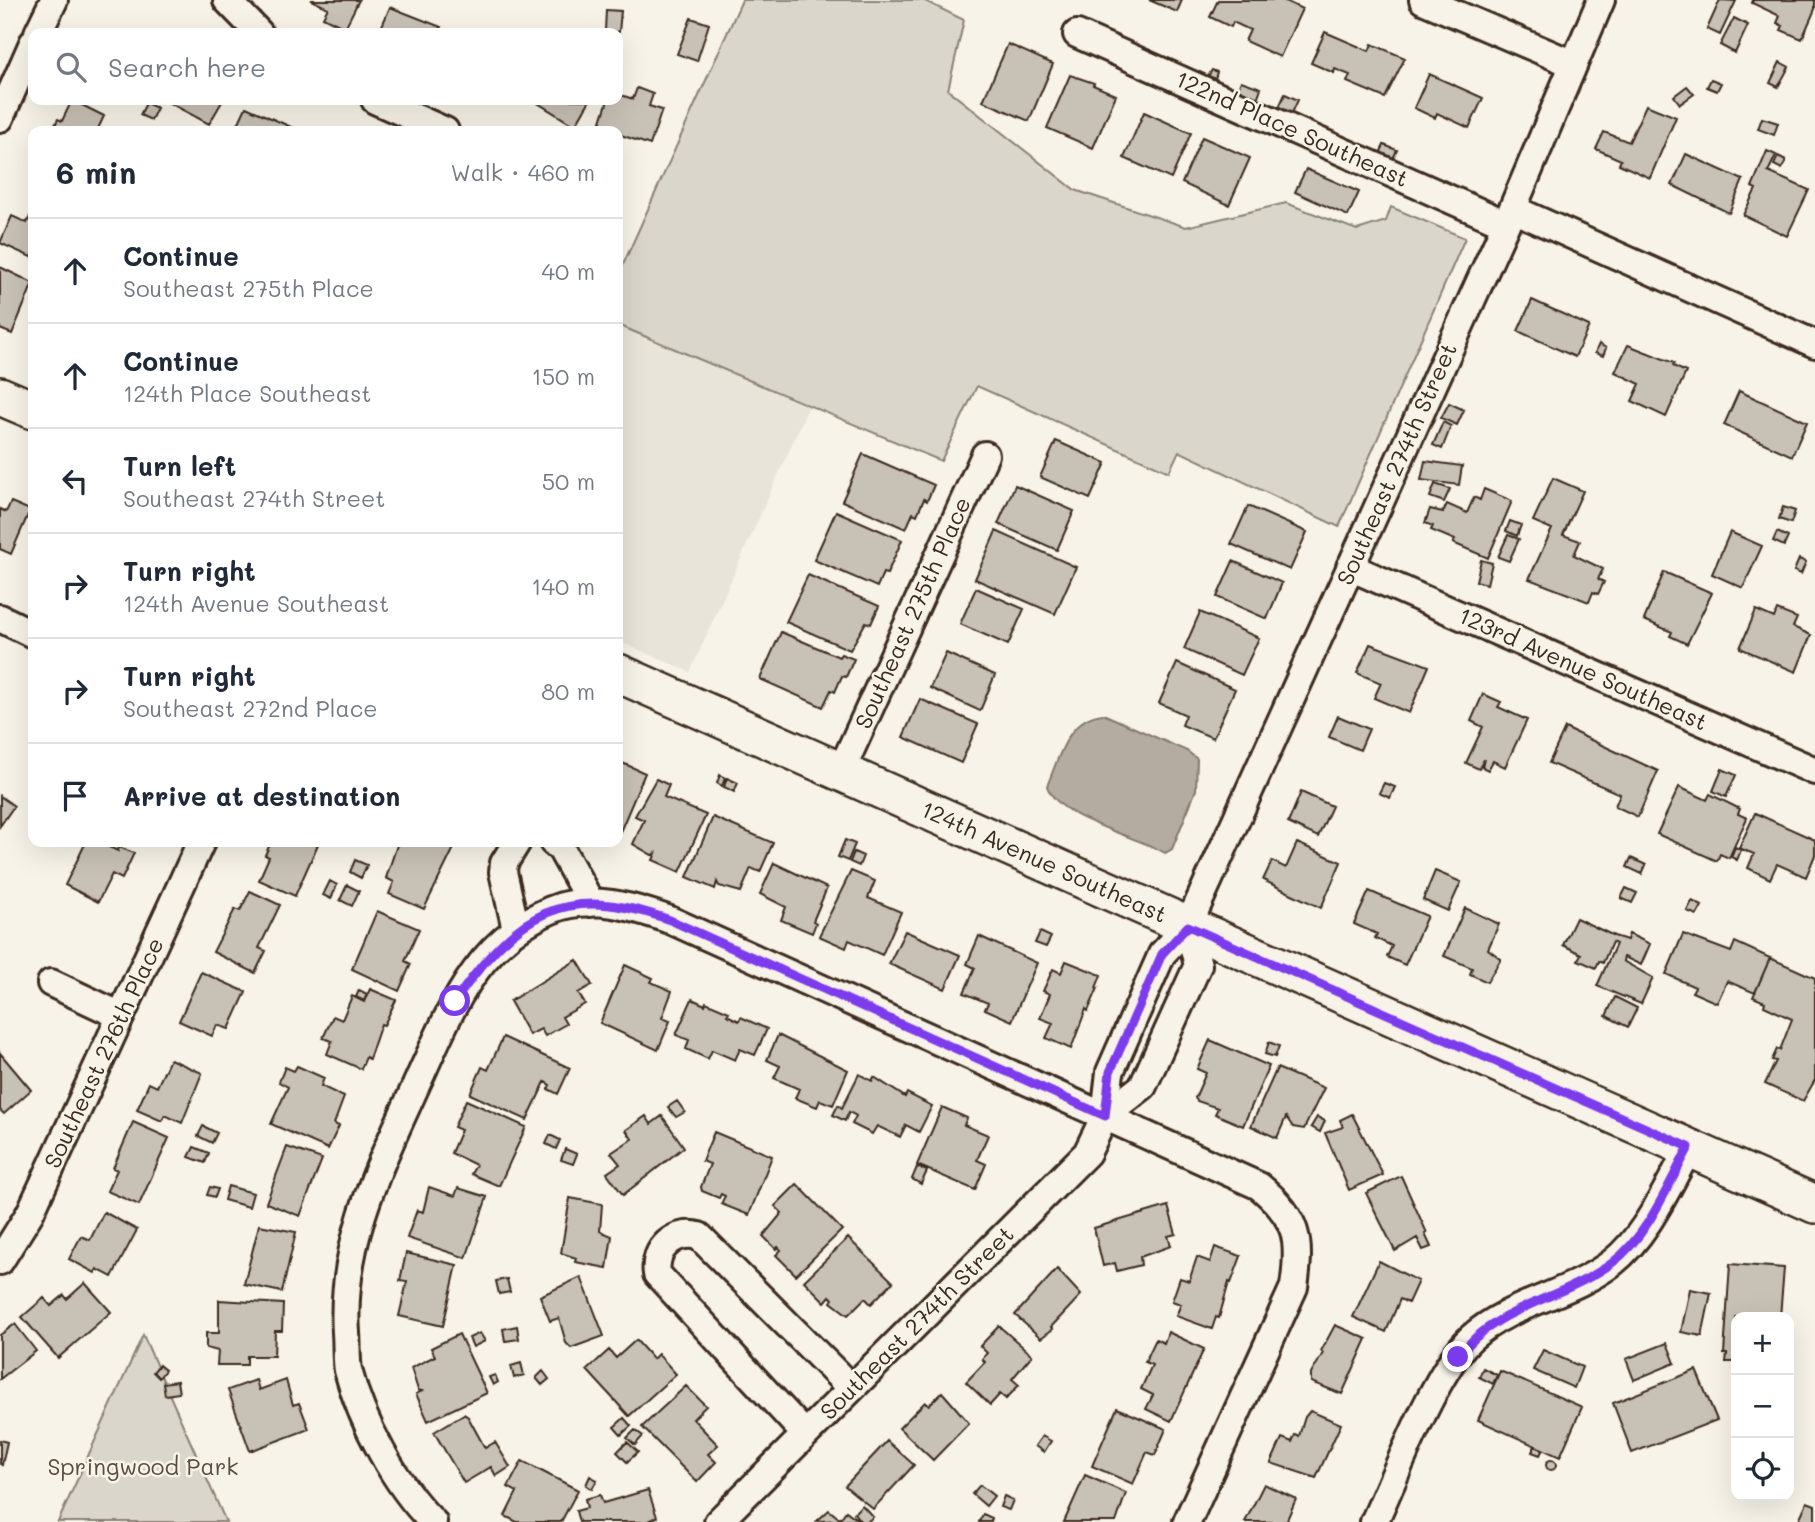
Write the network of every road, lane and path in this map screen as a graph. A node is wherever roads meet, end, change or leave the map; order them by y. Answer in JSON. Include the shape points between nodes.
{"nodes":[{"id":1,"x":54,"y":0,"type":"edge"},
{"id":2,"x":227,"y":0,"type":"edge"},
{"id":3,"x":1423,"y":0,"type":"edge"},
{"id":4,"x":1601,"y":0,"type":"edge"},
{"id":5,"x":40,"y":28,"type":"edge"},
{"id":6,"x":254,"y":28,"type":"edge"},
{"id":7,"x":1077,"y":34,"type":"dead end"},
{"id":8,"x":28,"y":54,"type":"edge"},
{"id":9,"x":1573,"y":64,"type":"junction"},
{"id":10,"x":386,"y":105,"type":"edge"},
{"id":11,"x":0,"y":118,"type":"edge"},
{"id":12,"x":435,"y":126,"type":"edge"},
{"id":13,"x":1510,"y":216,"type":"junction"},
{"id":14,"x":1815,"y":344,"type":"edge"},
{"id":15,"x":0,"y":396,"type":"edge"},
{"id":16,"x":28,"y":408,"type":"edge"},
{"id":17,"x":985,"y":455,"type":"dead end"},
{"id":18,"x":1350,"y":567,"type":"junction"},
{"id":19,"x":0,"y":618,"type":"edge"},
{"id":20,"x":28,"y":632,"type":"edge"},
{"id":21,"x":623,"y":675,"type":"edge"},
{"id":22,"x":841,"y":771,"type":"junction"},
{"id":23,"x":1815,"y":771,"type":"edge"},
{"id":24,"x":199,"y":847,"type":"edge"},
{"id":25,"x":514,"y":847,"type":"edge"},
{"id":26,"x":559,"y":847,"type":"edge"},
{"id":27,"x":591,"y":903,"type":"junction"},
{"id":28,"x":1188,"y":926,"type":"junction"},
{"id":29,"x":516,"y":929,"type":"junction"},
{"id":30,"x":51,"y":983,"type":"dead end"},
{"id":31,"x":121,"y":1016,"type":"junction"},
{"id":32,"x":1105,"y":1116,"type":"junction"},
{"id":33,"x":1689,"y":1147,"type":"junction"},
{"id":34,"x":1815,"y":1204,"type":"edge"},
{"id":35,"x":0,"y":1261,"type":"edge"},
{"id":36,"x":852,"y":1388,"type":"junction"},
{"id":37,"x":805,"y":1434,"type":"junction"},
{"id":38,"x":433,"y":1522,"type":"edge"},
{"id":39,"x":718,"y":1522,"type":"edge"},
{"id":40,"x":1187,"y":1522,"type":"edge"},
{"id":41,"x":1374,"y":1522,"type":"edge"}],
"edges":[{"from":1,"to":5,"type":"street"},
{"from":2,"to":6,"type":"street"},
{"from":3,"to":9,"type":"street"},
{"from":4,"to":9,"type":"street","name":"Southeast 274th Street"},
{"from":7,"to":13,"type":"street","name":"122nd Place Southeast"},
{"from":8,"to":11,"type":"street"},
{"from":9,"to":13,"type":"street","name":"Southeast 274th Street"},
{"from":10,"to":12,"type":"street"},
{"from":13,"to":14,"type":"street","name":"122nd Place Southeast"},
{"from":13,"to":18,"type":"street","name":"Southeast 274th Street"},
{"from":15,"to":16,"type":"street"},
{"from":17,"to":22,"type":"street","name":"Southeast 275th Place"},
{"from":18,"to":23,"type":"street","name":"123rd Avenue Southeast"},
{"from":18,"to":28,"type":"street","name":"Southeast 274th Street"},
{"from":19,"to":20,"type":"street"},
{"from":21,"to":22,"type":"street","name":"124th Avenue Southeast"},
{"from":22,"to":28,"type":"street","name":"124th Avenue Southeast"},
{"from":24,"to":31,"type":"street","name":"Southeast 276th Place"},
{"from":25,"to":29,"type":"street","via":[[503,872]]},
{"from":26,"to":27,"type":"street"},
{"from":27,"to":29,"type":"street","via":[[553,909]]},
{"from":27,"to":32,"type":"street","via":[[631,906],[670,920]]},
{"from":28,"to":32,"type":"street","name":"Southeast 274th Street","via":[[1162,954],[1110,1072]]},
{"from":28,"to":32,"type":"street","name":"Southeast 274th Street","via":[[1198,965],[1143,1086]]},
{"from":28,"to":33,"type":"street","name":"124th Avenue Southeast"},
{"from":29,"to":38,"type":"street","via":[[484,960],[455,1001],[365,1198],[347,1269],[348,1370],[376,1441],[415,1504]]},
{"from":30,"to":31,"type":"street"},
{"from":31,"to":35,"type":"street","name":"Southeast 276th Place","via":[[30,1213]]},
{"from":32,"to":36,"type":"street","name":"Southeast 274th Street","via":[[1087,1153]]},
{"from":32,"to":40,"type":"street","via":[[1259,1186],[1278,1202],[1296,1229],[1299,1256],[1294,1287]]},
{"from":33,"to":34,"type":"street","name":"124th Avenue Southeast"},
{"from":33,"to":41,"type":"street","via":[[1643,1229],[1613,1262],[1471,1338],[1443,1378]]},
{"from":36,"to":37,"type":"street","name":"Southeast 274th Street"},
{"from":36,"to":37,"type":"street","via":[[699,1236],[686,1232],[675,1236],[655,1263],[657,1274]]},
{"from":37,"to":39,"type":"street","name":"Southeast 274th Street"}]}
